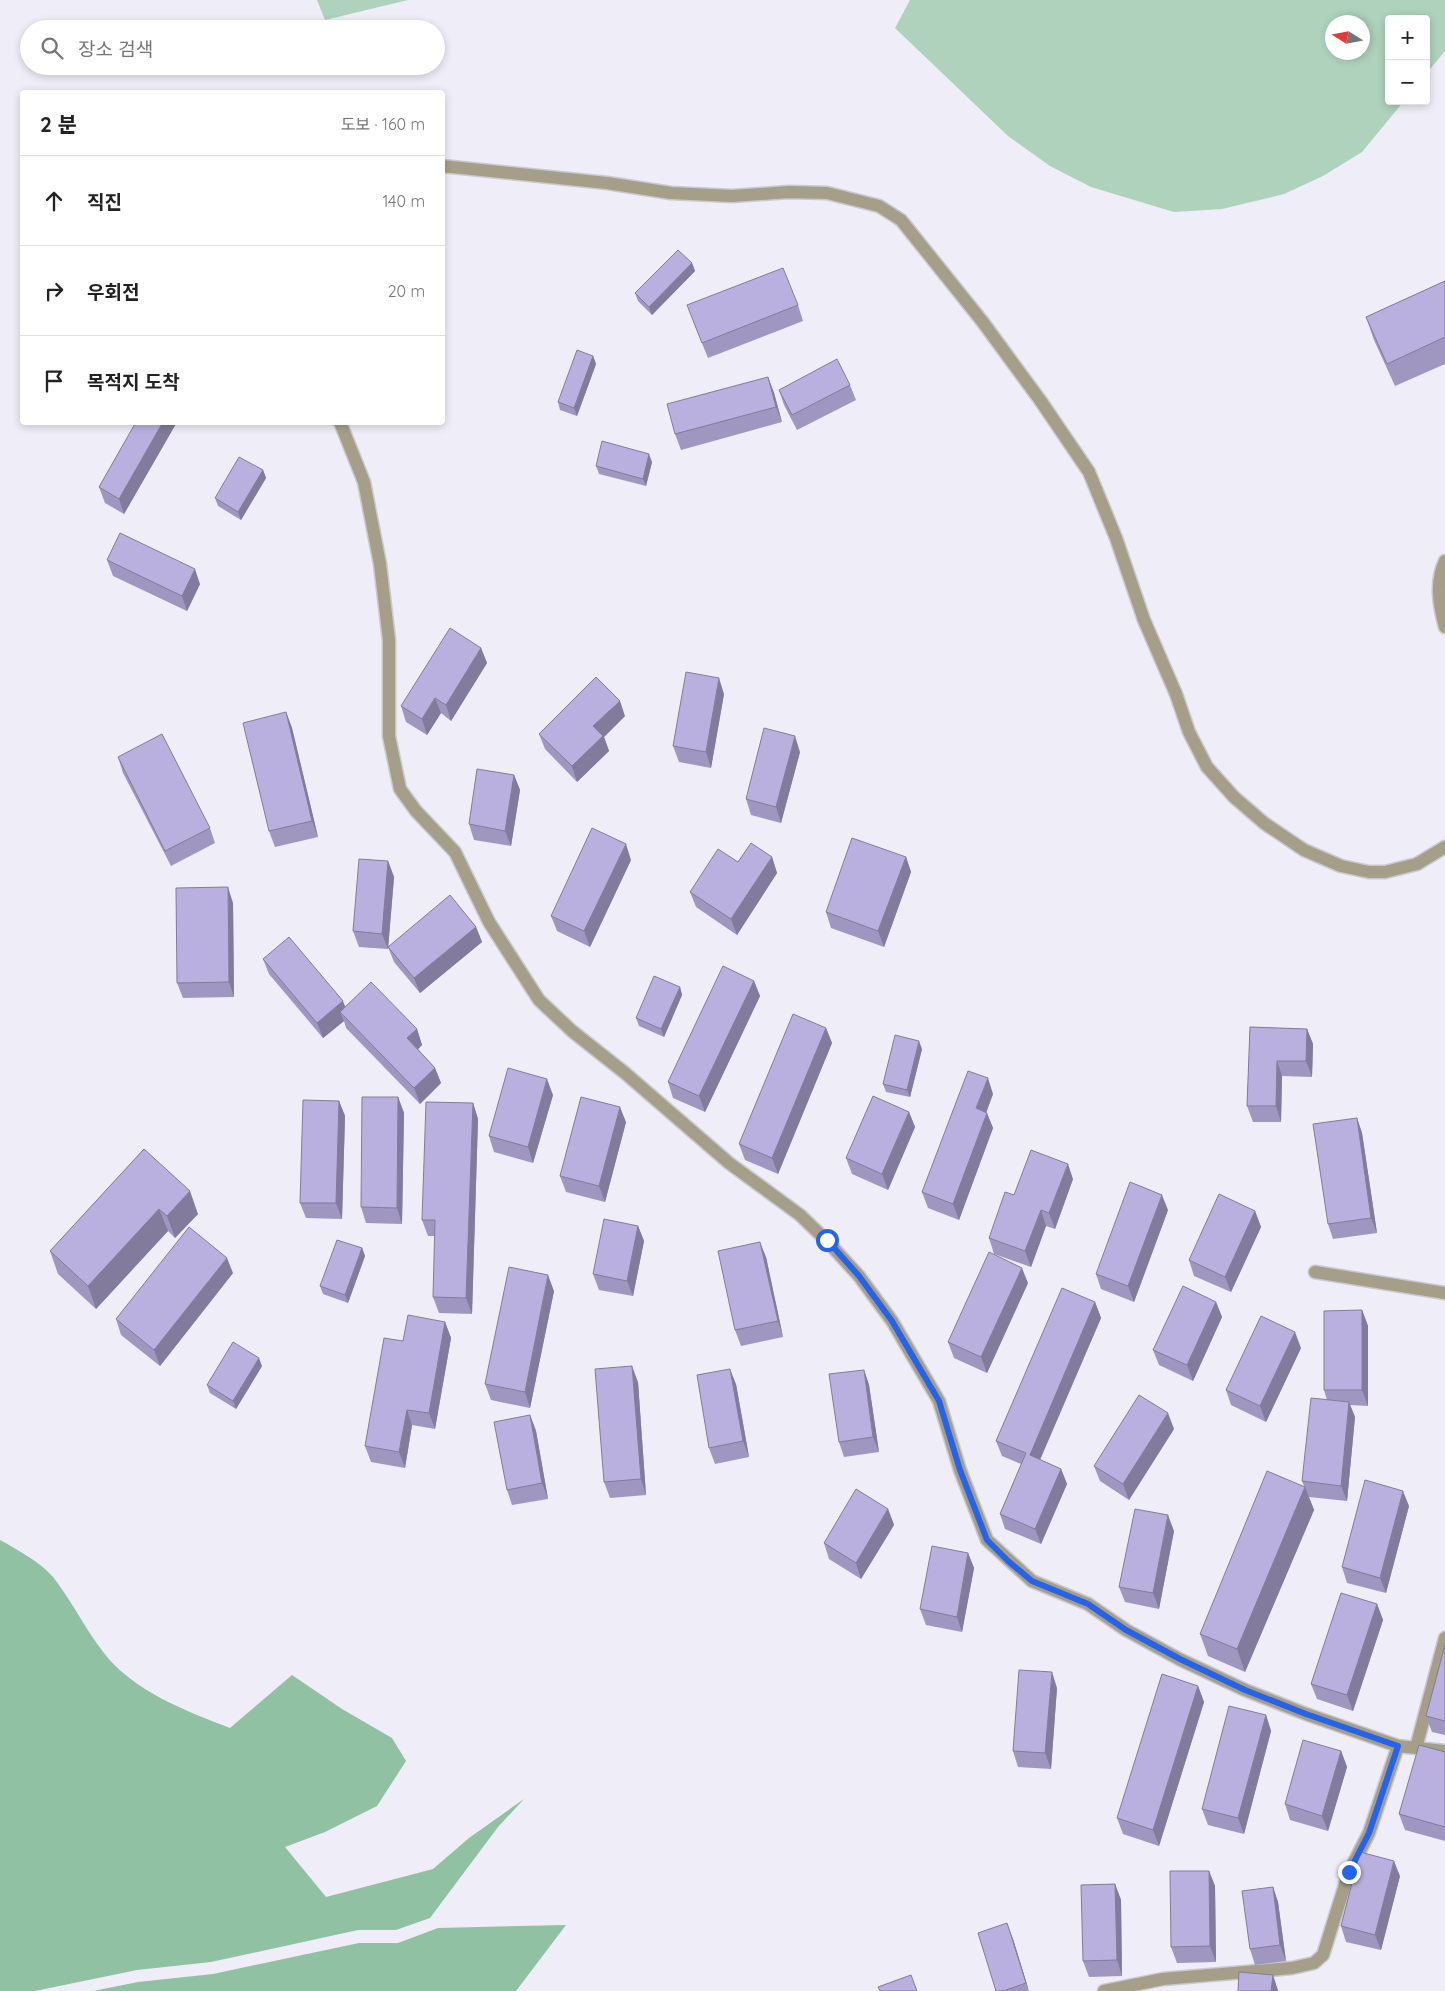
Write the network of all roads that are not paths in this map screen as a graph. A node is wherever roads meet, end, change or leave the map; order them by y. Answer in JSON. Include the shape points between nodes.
{"nodes":[{"id":1,"x":445,"y":166,"type":"edge"},
{"id":2,"x":341,"y":425,"type":"edge"},
{"id":3,"x":1445,"y":561,"type":"edge"},
{"id":4,"x":1445,"y":627,"type":"edge"},
{"id":5,"x":1445,"y":847,"type":"edge"},
{"id":6,"x":1316,"y":1272,"type":"dead end"},
{"id":7,"x":1445,"y":1293,"type":"edge"},
{"id":8,"x":1445,"y":1638,"type":"edge"},
{"id":9,"x":1398,"y":1746,"type":"junction"},
{"id":10,"x":1416,"y":1748,"type":"junction"},
{"id":11,"x":1445,"y":1752,"type":"edge"},
{"id":12,"x":1104,"y":1991,"type":"edge"}],
"edges":[{"from":1,"to":5,"type":"street","via":[[670,193],[732,196],[789,192],[827,194],[879,206],[901,220],[982,321],[1088,472],[1188,732],[1207,767],[1264,823],[1304,850],[1341,866],[1385,872],[1417,864]]},
{"from":2,"to":9,"type":"street","via":[[364,482],[380,564],[389,640],[389,736],[400,789],[455,852],[489,922],[539,1000],[729,1163],[800,1215],[859,1276],[892,1321],[939,1401],[960,1470],[987,1540],[1008,1561],[1032,1581],[1088,1604],[1126,1630],[1220,1678],[1306,1714]]},
{"from":3,"to":4,"type":"street","via":[[1439,572],[1439,595]]},
{"from":6,"to":7,"type":"street"},
{"from":8,"to":10,"type":"street"},
{"from":9,"to":10,"type":"street"},
{"from":9,"to":12,"type":"street","via":[[1369,1833],[1349,1872],[1323,1955],[1314,1963],[1292,1968],[1164,1979]]},
{"from":10,"to":11,"type":"street"}]}
